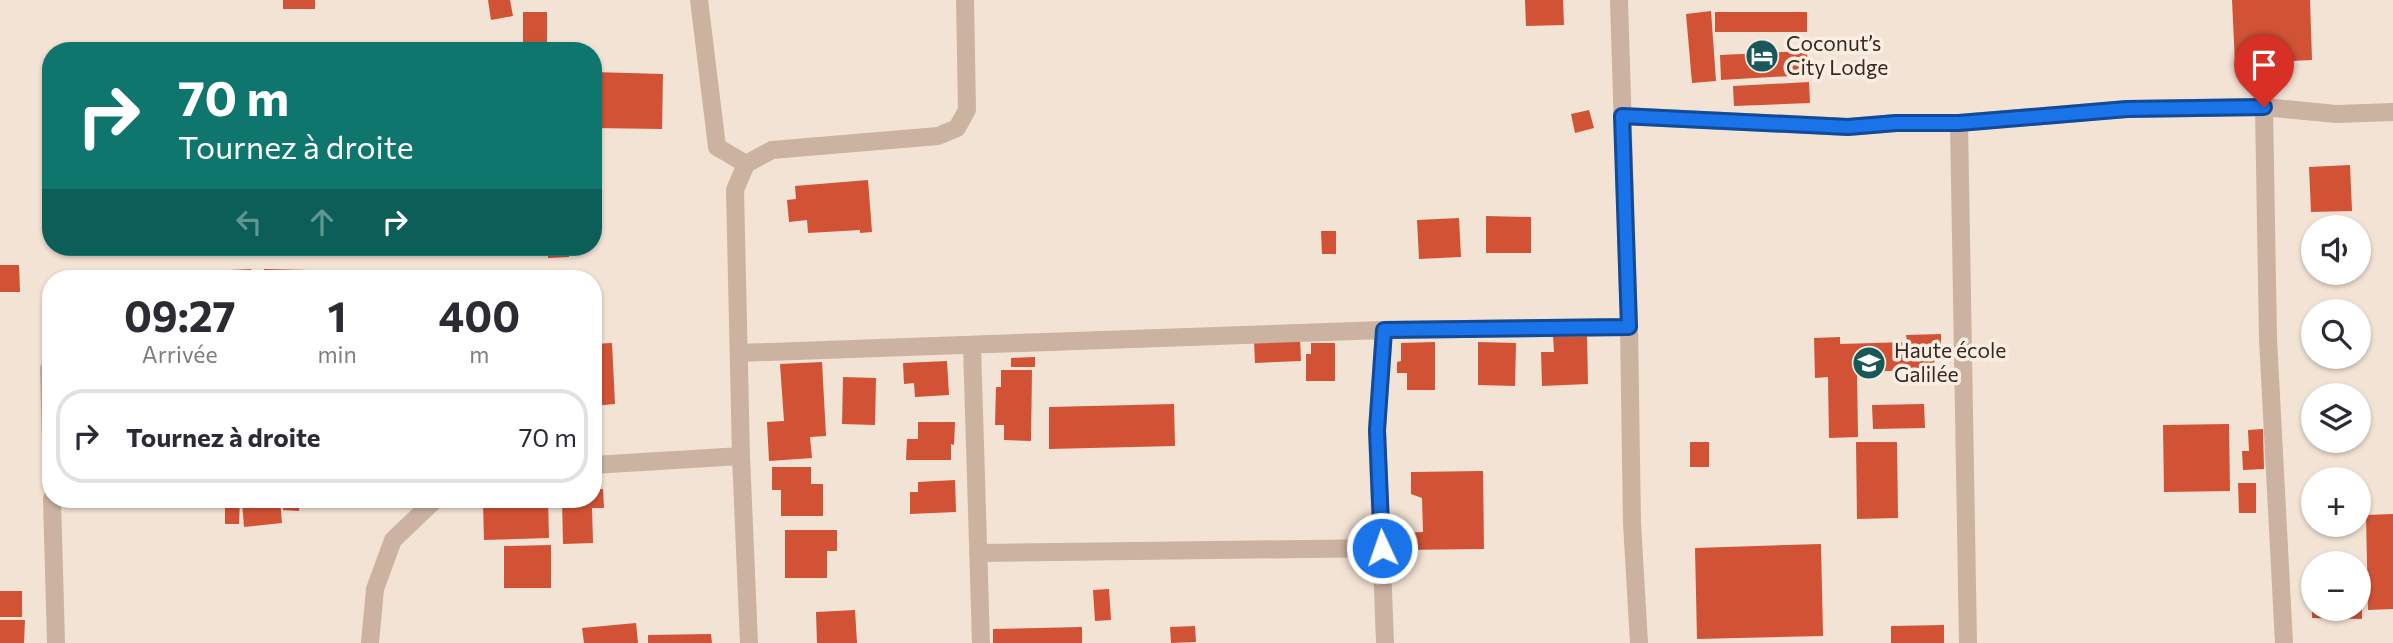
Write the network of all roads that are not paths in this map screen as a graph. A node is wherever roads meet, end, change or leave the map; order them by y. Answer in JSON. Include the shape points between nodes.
{"nodes":[{"id":1,"x":699,"y":0,"type":"edge"},
{"id":2,"x":965,"y":0,"type":"edge"},
{"id":3,"x":1619,"y":0,"type":"edge"},
{"id":4,"x":2264,"y":107,"type":"junction"},
{"id":5,"x":2393,"y":112,"type":"edge"},
{"id":6,"x":1622,"y":116,"type":"junction"},
{"id":7,"x":1959,"y":123,"type":"junction"},
{"id":8,"x":747,"y":164,"type":"junction"},
{"id":9,"x":1629,"y":327,"type":"junction"},
{"id":10,"x":1384,"y":330,"type":"junction"},
{"id":11,"x":972,"y":346,"type":"junction"},
{"id":12,"x":739,"y":353,"type":"junction"},
{"id":13,"x":741,"y":456,"type":"junction"},
{"id":14,"x":602,"y":464,"type":"edge"},
{"id":15,"x":52,"y":508,"type":"edge"},
{"id":16,"x":427,"y":508,"type":"edge"},
{"id":17,"x":1382,"y":548,"type":"junction"},
{"id":18,"x":978,"y":553,"type":"junction"},
{"id":19,"x":56,"y":643,"type":"edge"},
{"id":20,"x":369,"y":643,"type":"edge"},
{"id":21,"x":749,"y":643,"type":"edge"},
{"id":22,"x":981,"y":643,"type":"edge"},
{"id":23,"x":1385,"y":643,"type":"edge"},
{"id":24,"x":1639,"y":643,"type":"edge"},
{"id":25,"x":1968,"y":643,"type":"edge"},
{"id":26,"x":2284,"y":643,"type":"edge"}],
"edges":[{"from":1,"to":8,"type":"street","via":[[717,147]]},
{"from":2,"to":8,"type":"street","via":[[967,110],[957,128],[938,136],[772,150]]},
{"from":3,"to":6,"type":"street"},
{"from":4,"to":5,"type":"street","via":[[2336,114]]},
{"from":4,"to":7,"type":"street","via":[[2127,109]]},
{"from":4,"to":26,"type":"street","via":[[2268,339]]},
{"from":6,"to":7,"type":"street","via":[[1848,127]]},
{"from":6,"to":9,"type":"street"},
{"from":7,"to":25,"type":"street"},
{"from":8,"to":12,"type":"street","via":[[735,190]]},
{"from":9,"to":10,"type":"street"},
{"from":9,"to":24,"type":"street"},
{"from":10,"to":11,"type":"street"},
{"from":10,"to":17,"type":"street","via":[[1377,430]]},
{"from":11,"to":12,"type":"street"},
{"from":11,"to":18,"type":"street"},
{"from":12,"to":13,"type":"street"},
{"from":13,"to":14,"type":"street"},
{"from":13,"to":21,"type":"street"},
{"from":15,"to":19,"type":"street"},
{"from":16,"to":20,"type":"street","via":[[393,540],[375,589]]},
{"from":17,"to":18,"type":"street"},
{"from":17,"to":23,"type":"street"},
{"from":18,"to":22,"type":"street"}]}
